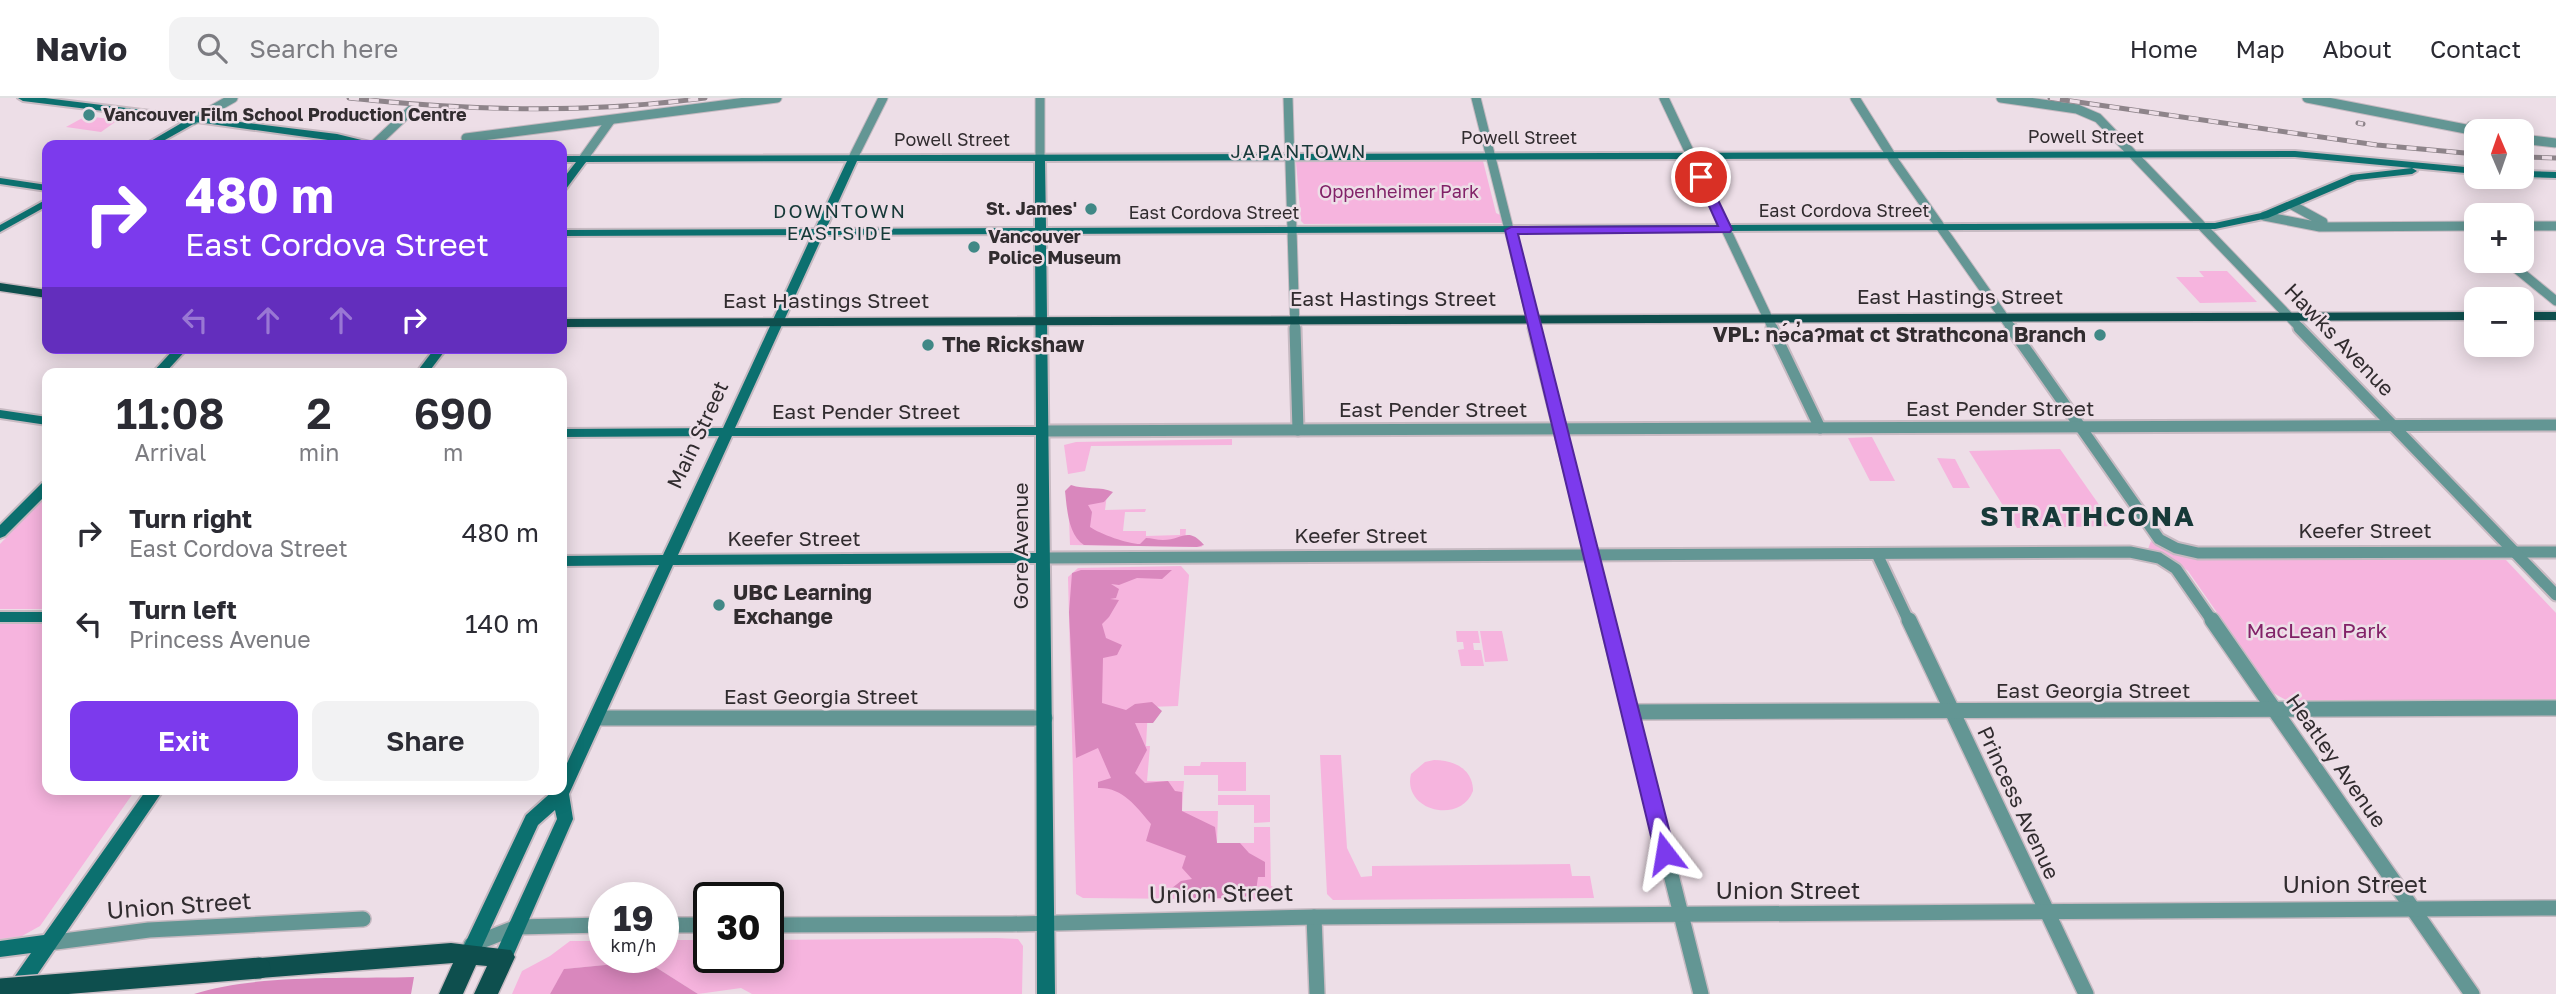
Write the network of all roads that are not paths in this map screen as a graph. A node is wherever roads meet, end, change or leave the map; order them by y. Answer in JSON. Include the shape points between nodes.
{"nodes":[{"id":1,"x":23,"y":98,"type":"edge"},
{"id":2,"x":233,"y":98,"type":"edge"},
{"id":3,"x":777,"y":98,"type":"edge"},
{"id":4,"x":883,"y":98,"type":"edge"},
{"id":5,"x":1040,"y":98,"type":"edge"},
{"id":6,"x":1288,"y":98,"type":"edge"},
{"id":7,"x":1476,"y":98,"type":"edge"},
{"id":8,"x":1664,"y":98,"type":"edge"},
{"id":9,"x":1855,"y":98,"type":"edge"},
{"id":10,"x":2001,"y":98,"type":"edge"},
{"id":11,"x":2307,"y":98,"type":"edge"},
{"id":12,"x":2357,"y":98,"type":"edge"},
{"id":13,"x":412,"y":109,"type":"dead end"},
{"id":14,"x":2092,"y":114,"type":"joint"},
{"id":15,"x":2410,"y":117,"type":"joint"},
{"id":16,"x":194,"y":120,"type":"junction"},
{"id":17,"x":610,"y":121,"type":"junction"},
{"id":18,"x":2464,"y":124,"type":"edge"},
{"id":19,"x":2464,"y":128,"type":"edge"},
{"id":20,"x":466,"y":138,"type":"dead end"},
{"id":21,"x":158,"y":140,"type":"edge"},
{"id":22,"x":352,"y":140,"type":"edge"},
{"id":23,"x":381,"y":140,"type":"edge"},
{"id":24,"x":2534,"y":140,"type":"edge"},
{"id":25,"x":2556,"y":143,"type":"edge"},
{"id":26,"x":2133,"y":154,"type":"junction"},
{"id":27,"x":2295,"y":154,"type":"junction"},
{"id":28,"x":1692,"y":155,"type":"junction"},
{"id":29,"x":1891,"y":155,"type":"junction"},
{"id":30,"x":1290,"y":156,"type":"junction"},
{"id":31,"x":1491,"y":156,"type":"junction"},
{"id":32,"x":1040,"y":157,"type":"junction"},
{"id":33,"x":853,"y":158,"type":"junction"},
{"id":34,"x":567,"y":159,"type":"edge"},
{"id":35,"x":583,"y":159,"type":"junction"},
{"id":36,"x":2460,"y":170,"type":"junction"},
{"id":37,"x":2464,"y":170,"type":"edge"},
{"id":38,"x":2534,"y":174,"type":"edge"},
{"id":39,"x":2556,"y":175,"type":"edge"},
{"id":40,"x":567,"y":180,"type":"edge"},
{"id":41,"x":0,"y":181,"type":"edge"},
{"id":42,"x":2338,"y":182,"type":"junction"},
{"id":43,"x":42,"y":187,"type":"edge"},
{"id":44,"x":42,"y":205,"type":"edge"},
{"id":45,"x":2292,"y":205,"type":"junction"},
{"id":46,"x":2264,"y":216,"type":"junction"},
{"id":47,"x":2202,"y":226,"type":"junction"},
{"id":48,"x":2333,"y":226,"type":"junction"},
{"id":49,"x":2464,"y":226,"type":"edge"},
{"id":50,"x":2534,"y":226,"type":"edge"},
{"id":51,"x":2556,"y":226,"type":"edge"},
{"id":52,"x":1942,"y":228,"type":"junction"},
{"id":53,"x":0,"y":229,"type":"edge"},
{"id":54,"x":1726,"y":229,"type":"junction"},
{"id":55,"x":1511,"y":230,"type":"junction"},
{"id":56,"x":1040,"y":231,"type":"junction"},
{"id":57,"x":1293,"y":231,"type":"junction"},
{"id":58,"x":819,"y":232,"type":"junction"},
{"id":59,"x":567,"y":233,"type":"edge"},
{"id":60,"x":2522,"y":273,"type":"edge"},
{"id":61,"x":0,"y":287,"type":"edge"},
{"id":62,"x":42,"y":293,"type":"edge"},
{"id":63,"x":2556,"y":301,"type":"edge"},
{"id":64,"x":2464,"y":316,"type":"edge"},
{"id":65,"x":2534,"y":316,"type":"edge"},
{"id":66,"x":2556,"y":316,"type":"edge"},
{"id":67,"x":2290,"y":317,"type":"junction"},
{"id":68,"x":1768,"y":318,"type":"junction"},
{"id":69,"x":2004,"y":318,"type":"junction"},
{"id":70,"x":1532,"y":319,"type":"junction"},
{"id":71,"x":1295,"y":320,"type":"junction"},
{"id":72,"x":1041,"y":321,"type":"junction"},
{"id":73,"x":567,"y":323,"type":"edge"},
{"id":74,"x":776,"y":323,"type":"junction"},
{"id":75,"x":176,"y":354,"type":"edge"},
{"id":76,"x":436,"y":354,"type":"edge"},
{"id":77,"x":163,"y":368,"type":"edge"},
{"id":78,"x":426,"y":368,"type":"edge"},
{"id":79,"x":0,"y":405,"type":"edge"},
{"id":80,"x":0,"y":414,"type":"edge"},
{"id":81,"x":31,"y":417,"type":"junction"},
{"id":82,"x":42,"y":420,"type":"edge"},
{"id":83,"x":2556,"y":425,"type":"edge"},
{"id":84,"x":2395,"y":426,"type":"junction"},
{"id":85,"x":1820,"y":428,"type":"junction"},
{"id":86,"x":2080,"y":428,"type":"junction"},
{"id":87,"x":1559,"y":429,"type":"junction"},
{"id":88,"x":1298,"y":430,"type":"junction"},
{"id":89,"x":1043,"y":431,"type":"junction"},
{"id":90,"x":726,"y":432,"type":"junction"},
{"id":91,"x":567,"y":433,"type":"edge"},
{"id":92,"x":42,"y":491,"type":"edge"},
{"id":93,"x":0,"y":533,"type":"edge"},
{"id":94,"x":2515,"y":552,"type":"junction"},
{"id":95,"x":2556,"y":552,"type":"edge"},
{"id":96,"x":1877,"y":554,"type":"junction"},
{"id":97,"x":1591,"y":555,"type":"junction"},
{"id":98,"x":1044,"y":558,"type":"junction"},
{"id":99,"x":2159,"y":558,"type":"joint"},
{"id":100,"x":567,"y":561,"type":"edge"},
{"id":101,"x":668,"y":561,"type":"junction"},
{"id":102,"x":2556,"y":595,"type":"edge"},
{"id":103,"x":42,"y":617,"type":"edge"},
{"id":104,"x":0,"y":618,"type":"edge"},
{"id":105,"x":2556,"y":708,"type":"edge"},
{"id":106,"x":2276,"y":711,"type":"junction"},
{"id":107,"x":1630,"y":712,"type":"junction"},
{"id":108,"x":1952,"y":712,"type":"junction"},
{"id":109,"x":597,"y":718,"type":"junction"},
{"id":110,"x":1045,"y":718,"type":"junction"},
{"id":111,"x":567,"y":781,"type":"edge"},
{"id":112,"x":152,"y":795,"type":"edge"},
{"id":113,"x":560,"y":795,"type":"edge"},
{"id":114,"x":561,"y":795,"type":"edge"},
{"id":115,"x":2556,"y":908,"type":"edge"},
{"id":116,"x":2413,"y":909,"type":"junction"},
{"id":117,"x":2047,"y":912,"type":"junction"},
{"id":118,"x":1681,"y":916,"type":"junction"},
{"id":119,"x":1314,"y":917,"type":"junction"},
{"id":120,"x":363,"y":919,"type":"dead end"},
{"id":121,"x":1046,"y":922,"type":"junction"},
{"id":122,"x":588,"y":925,"type":"edge"},
{"id":123,"x":784,"y":925,"type":"edge"},
{"id":124,"x":517,"y":927,"type":"junction"},
{"id":125,"x":48,"y":943,"type":"junction"},
{"id":126,"x":0,"y":949,"type":"edge"},
{"id":127,"x":460,"y":951,"type":"junction"},
{"id":128,"x":503,"y":957,"type":"junction"},
{"id":129,"x":0,"y":989,"type":"edge"},
{"id":130,"x":13,"y":994,"type":"edge"},
{"id":131,"x":451,"y":994,"type":"edge"},
{"id":132,"x":486,"y":994,"type":"edge"},
{"id":133,"x":1046,"y":994,"type":"edge"},
{"id":134,"x":1317,"y":994,"type":"edge"},
{"id":135,"x":1701,"y":994,"type":"edge"},
{"id":136,"x":2086,"y":994,"type":"edge"},
{"id":137,"x":2472,"y":994,"type":"edge"}],
"edges":[{"from":1,"to":16,"type":"main road"},
{"from":2,"to":16,"type":"street"},
{"from":3,"to":17,"type":"street"},
{"from":4,"to":33,"type":"street","name":"Main Street"},
{"from":5,"to":32,"type":"street","name":"Gore Avenue"},
{"from":6,"to":30,"type":"street"},
{"from":7,"to":31,"type":"street"},
{"from":8,"to":28,"type":"street"},
{"from":9,"to":29,"type":"street"},
{"from":10,"to":14,"type":"street"},
{"from":11,"to":15,"type":"street"},
{"from":12,"to":18,"type":"street"},
{"from":13,"to":23,"type":"street"},
{"from":14,"to":26,"type":"street","name":"Hawks Avenue"},
{"from":15,"to":19,"type":"street"},
{"from":16,"to":21,"type":"main road"},
{"from":16,"to":22,"type":"main road"},
{"from":17,"to":20,"type":"street"},
{"from":17,"to":35,"type":"street"},
{"from":24,"to":25,"type":"street","bridge":true},
{"from":26,"to":27,"type":"main road","name":"Powell Street"},
{"from":26,"to":29,"type":"main road","name":"Powell Street"},
{"from":26,"to":47,"type":"street","name":"Hawks Avenue"},
{"from":27,"to":36,"type":"main road","name":"Powell Street"},
{"from":27,"to":42,"type":"main road","via":[[2337,167],[2341,172]]},
{"from":28,"to":29,"type":"main road","name":"Powell Street"},
{"from":28,"to":31,"type":"main road","name":"Powell Street"},
{"from":28,"to":54,"type":"street"},
{"from":29,"to":52,"type":"street"},
{"from":30,"to":31,"type":"main road","name":"Powell Street"},
{"from":30,"to":32,"type":"main road","name":"Powell Street"},
{"from":30,"to":57,"type":"street"},
{"from":31,"to":55,"type":"street"},
{"from":32,"to":33,"type":"main road","name":"Powell Street"},
{"from":32,"to":56,"type":"main road","name":"Gore Avenue"},
{"from":33,"to":35,"type":"main road","name":"Powell Street"},
{"from":33,"to":58,"type":"main road","name":"Main Street"},
{"from":34,"to":35,"type":"main road","name":"Powell Street"},
{"from":35,"to":40,"type":"main road"},
{"from":36,"to":37,"type":"main road","name":"Powell Street"},
{"from":36,"to":42,"type":"main road","name":"East Cordova Street","via":[[2381,172]]},
{"from":38,"to":39,"type":"main road"},
{"from":41,"to":43,"type":"main road"},
{"from":42,"to":45,"type":"main road","name":"East Cordova Street"},
{"from":44,"to":53,"type":"main road"},
{"from":45,"to":46,"type":"main road","name":"East Cordova Street"},
{"from":45,"to":48,"type":"street"},
{"from":46,"to":47,"type":"main road","name":"East Cordova Street"},
{"from":46,"to":48,"type":"street"},
{"from":47,"to":52,"type":"main road","name":"East Cordova Street"},
{"from":47,"to":67,"type":"street","name":"Hawks Avenue"},
{"from":48,"to":49,"type":"street"},
{"from":50,"to":51,"type":"street"},
{"from":52,"to":54,"type":"main road","name":"East Cordova Street"},
{"from":52,"to":69,"type":"street"},
{"from":54,"to":55,"type":"main road","name":"East Cordova Street"},
{"from":54,"to":68,"type":"street"},
{"from":55,"to":57,"type":"main road","name":"East Cordova Street"},
{"from":55,"to":70,"type":"street"},
{"from":56,"to":57,"type":"main road","name":"East Cordova Street"},
{"from":56,"to":58,"type":"main road","name":"East Cordova Street"},
{"from":56,"to":72,"type":"main road","name":"Gore Avenue"},
{"from":57,"to":71,"type":"street"},
{"from":58,"to":59,"type":"main road","name":"East Cordova Street"},
{"from":58,"to":74,"type":"main road","name":"Main Street"},
{"from":60,"to":63,"type":"street"},
{"from":61,"to":62,"type":"main road"},
{"from":64,"to":67,"type":"main road","name":"East Hastings Street"},
{"from":65,"to":66,"type":"main road"},
{"from":67,"to":69,"type":"main road","name":"East Hastings Street"},
{"from":67,"to":84,"type":"street","name":"Hawks Avenue"},
{"from":68,"to":69,"type":"main road","name":"East Hastings Street"},
{"from":68,"to":70,"type":"main road","name":"East Hastings Street"},
{"from":68,"to":85,"type":"street"},
{"from":69,"to":86,"type":"street"},
{"from":70,"to":71,"type":"main road","name":"East Hastings Street"},
{"from":70,"to":87,"type":"street"},
{"from":71,"to":72,"type":"main road","name":"East Hastings Street"},
{"from":71,"to":88,"type":"street"},
{"from":72,"to":74,"type":"main road","name":"East Hastings Street"},
{"from":72,"to":89,"type":"main road","name":"Gore Avenue"},
{"from":73,"to":74,"type":"main road","name":"East Hastings Street"},
{"from":74,"to":90,"type":"main road","name":"Main Street"},
{"from":75,"to":77,"type":"main road"},
{"from":76,"to":78,"type":"main road"},
{"from":79,"to":81,"type":"main road","via":[[26,410]]},
{"from":80,"to":81,"type":"main road"},
{"from":81,"to":82,"type":"main road"},
{"from":83,"to":84,"type":"street","name":"East Pender Street"},
{"from":84,"to":86,"type":"street","name":"East Pender Street"},
{"from":84,"to":94,"type":"street","name":"Hawks Avenue"},
{"from":85,"to":86,"type":"street","name":"East Pender Street"},
{"from":85,"to":87,"type":"street","name":"East Pender Street"},
{"from":86,"to":94,"type":"street","name":"Keefer Street","via":[[2154,534],[2176,548],[2197,553]]},
{"from":87,"to":88,"type":"street","name":"East Pender Street"},
{"from":87,"to":97,"type":"street"},
{"from":88,"to":89,"type":"street","name":"East Pender Street"},
{"from":89,"to":90,"type":"main road","name":"East Pender Street"},
{"from":89,"to":98,"type":"main road","name":"Gore Avenue"},
{"from":90,"to":91,"type":"main road","name":"East Pender Street"},
{"from":90,"to":101,"type":"main road","name":"Main Street"},
{"from":92,"to":93,"type":"main road"},
{"from":94,"to":95,"type":"street","name":"Keefer Street"},
{"from":94,"to":102,"type":"street","name":"Hawks Avenue"},
{"from":96,"to":97,"type":"street","name":"Keefer Street"},
{"from":96,"to":99,"type":"street","name":"Keefer Street","via":[[2130,552]]},
{"from":96,"to":108,"type":"street","name":"Princess Avenue"},
{"from":97,"to":98,"type":"street","name":"Keefer Street"},
{"from":97,"to":107,"type":"street"},
{"from":98,"to":101,"type":"main road","name":"Keefer Street"},
{"from":98,"to":110,"type":"main road","name":"Gore Avenue"},
{"from":99,"to":106,"type":"street","name":"Heatley Avenue","via":[[2176,569]]},
{"from":100,"to":101,"type":"main road","name":"Keefer Street"},
{"from":101,"to":109,"type":"main road","name":"Main Street"},
{"from":103,"to":104,"type":"main road"},
{"from":105,"to":106,"type":"street","name":"East Georgia Street"},
{"from":106,"to":108,"type":"street","name":"East Georgia Street"},
{"from":106,"to":116,"type":"street","name":"Heatley Avenue"},
{"from":107,"to":108,"type":"street","name":"East Georgia Street"},
{"from":107,"to":118,"type":"street"},
{"from":108,"to":117,"type":"street","name":"Princess Avenue"},
{"from":109,"to":110,"type":"street","name":"East Georgia Street"},
{"from":109,"to":111,"type":"main road","name":"Main Street"},
{"from":110,"to":121,"type":"main road","name":"Gore Avenue"},
{"from":112,"to":125,"type":"main road"},
{"from":113,"to":127,"type":"main road","name":"Main Street","via":[[531,820]]},
{"from":114,"to":124,"type":"main road","name":"Main Street","via":[[565,819]]},
{"from":115,"to":116,"type":"street","name":"Union Street"},
{"from":116,"to":117,"type":"street","name":"Union Street"},
{"from":116,"to":137,"type":"street","name":"Heatley Avenue"},
{"from":117,"to":118,"type":"street","name":"Union Street"},
{"from":117,"to":136,"type":"street","name":"Princess Avenue"},
{"from":118,"to":119,"type":"street","name":"Union Street"},
{"from":118,"to":135,"type":"street"},
{"from":119,"to":121,"type":"street","name":"Union Street"},
{"from":119,"to":134,"type":"street"},
{"from":120,"to":125,"type":"street","name":"Union Street","via":[[149,930]]},
{"from":121,"to":123,"type":"street","name":"Union Street"},
{"from":121,"to":133,"type":"main road","name":"Gore Avenue"},
{"from":122,"to":124,"type":"street"},
{"from":124,"to":127,"type":"street"},
{"from":124,"to":128,"type":"main road","name":"Main Street"},
{"from":125,"to":126,"type":"main road","name":"Union Street"},
{"from":125,"to":130,"type":"main road"},
{"from":127,"to":128,"type":"main road"},
{"from":127,"to":129,"type":"main road","bridge":true},
{"from":127,"to":131,"type":"main road","name":"Main Street"},
{"from":128,"to":132,"type":"main road","name":"Main Street"}]}
